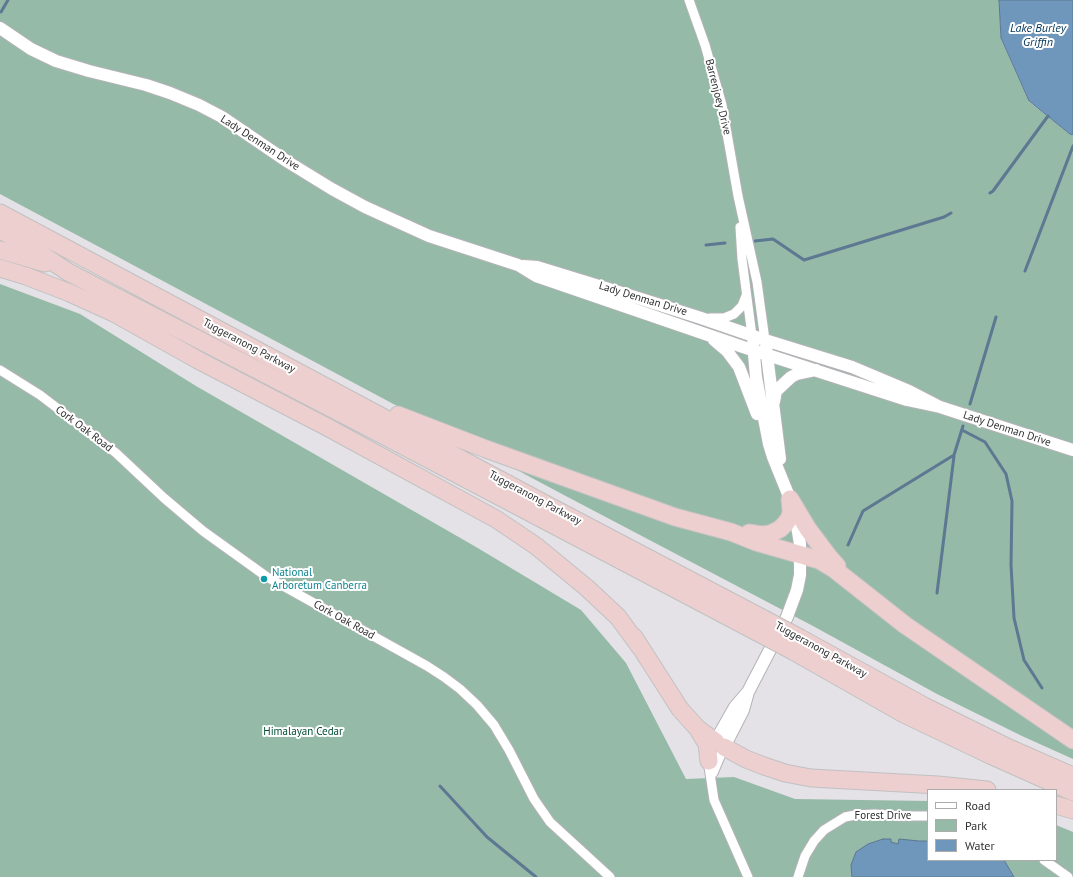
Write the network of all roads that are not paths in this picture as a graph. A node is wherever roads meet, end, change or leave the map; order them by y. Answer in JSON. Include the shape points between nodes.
{"nodes":[{"id":1,"x":689,"y":0,"type":"edge"},
{"id":2,"x":0,"y":28,"type":"edge"},
{"id":3,"x":738,"y":196,"type":"junction"},
{"id":4,"x":0,"y":213,"type":"edge"},
{"id":5,"x":0,"y":230,"type":"edge"},
{"id":6,"x":0,"y":250,"type":"edge"},
{"id":7,"x":518,"y":265,"type":"junction"},
{"id":8,"x":0,"y":268,"type":"edge"},
{"id":9,"x":68,"y":272,"type":"junction"},
{"id":10,"x":746,"y":290,"type":"junction"},
{"id":11,"x":701,"y":318,"type":"junction"},
{"id":12,"x":708,"y":335,"type":"junction"},
{"id":13,"x":752,"y":336,"type":"junction"},
{"id":14,"x":765,"y":340,"type":"junction"},
{"id":15,"x":754,"y":350,"type":"junction"},
{"id":16,"x":767,"y":354,"type":"junction"},
{"id":17,"x":0,"y":370,"type":"edge"},
{"id":18,"x":817,"y":370,"type":"junction"},
{"id":19,"x":307,"y":378,"type":"junction"},
{"id":20,"x":774,"y":404,"type":"junction"},
{"id":21,"x":940,"y":407,"type":"junction"},
{"id":22,"x":356,"y":421,"type":"junction"},
{"id":23,"x":1073,"y":450,"type":"edge"},
{"id":24,"x":773,"y":457,"type":"junction"},
{"id":25,"x":784,"y":482,"type":"junction"},
{"id":26,"x":790,"y":499,"type":"junction"},
{"id":27,"x":731,"y":532,"type":"junction"},
{"id":28,"x":800,"y":554,"type":"junction"},
{"id":29,"x":859,"y":589,"type":"junction"},
{"id":30,"x":760,"y":625,"type":"junction"},
{"id":31,"x":797,"y":644,"type":"junction"},
{"id":32,"x":640,"y":647,"type":"junction"},
{"id":33,"x":698,"y":729,"type":"junction"},
{"id":34,"x":1073,"y":740,"type":"edge"},
{"id":35,"x":720,"y":745,"type":"junction"},
{"id":36,"x":710,"y":769,"type":"junction"},
{"id":37,"x":1073,"y":776,"type":"edge"},
{"id":38,"x":976,"y":789,"type":"edge"},
{"id":39,"x":1073,"y":792,"type":"edge"},
{"id":40,"x":1057,"y":805,"type":"edge"},
{"id":41,"x":1073,"y":810,"type":"edge"},
{"id":42,"x":927,"y":816,"type":"edge"},
{"id":43,"x":1045,"y":861,"type":"edge"},
{"id":44,"x":610,"y":877,"type":"edge"},
{"id":45,"x":748,"y":877,"type":"edge"},
{"id":46,"x":798,"y":877,"type":"edge"},
{"id":47,"x":1068,"y":877,"type":"edge"}],
"edges":[{"from":1,"to":3,"type":"street","name":"Barrenjoey Drive","via":[[722,105]]},
{"from":2,"to":7,"type":"street","name":"Lady Denman Drive","via":[[31,49],[56,61],[146,84],[184,98],[222,117],[306,174],[365,207],[429,236]]},
{"from":3,"to":10,"type":"street","name":"Barrenjoey Drive"},
{"from":3,"to":14,"type":"street","name":"Barrenjoey Drive","via":[[757,282]]},
{"from":4,"to":19,"type":"highway","name":"Tuggeranong Parkway"},
{"from":5,"to":9,"type":"highway"},
{"from":6,"to":9,"type":"highway"},
{"from":7,"to":11,"type":"street","name":"Lady Denman Drive","via":[[537,267]]},
{"from":7,"to":12,"type":"street","name":"Lady Denman Drive","via":[[536,276]]},
{"from":8,"to":32,"type":"highway","via":[[70,293],[114,313],[496,519],[536,546],[587,588],[618,618]]},
{"from":9,"to":22,"type":"highway","name":"Tuggeranong Parkway"},
{"from":10,"to":11,"type":"street","via":[[744,302],[734,314],[721,318]]},
{"from":10,"to":13,"type":"street","name":"Barrenjoey Drive"},
{"from":11,"to":13,"type":"street","name":"Lady Denman Drive"},
{"from":12,"to":15,"type":"street","name":"Lady Denman Drive"},
{"from":12,"to":24,"type":"street","via":[[727,351],[739,367]]},
{"from":13,"to":14,"type":"street","name":"Lady Denman Drive"},
{"from":13,"to":15,"type":"street","name":"Barrenjoey Drive"},
{"from":14,"to":16,"type":"street"},
{"from":14,"to":21,"type":"street","name":"Lady Denman Drive","via":[[852,367]]},
{"from":15,"to":16,"type":"street","name":"Lady Denman Drive"},
{"from":15,"to":24,"type":"street","via":[[760,401]]},
{"from":16,"to":18,"type":"street","name":"Lady Denman Drive"},
{"from":16,"to":20,"type":"street"},
{"from":17,"to":44,"type":"street","name":"Cork Oak Road","via":[[40,395],[116,453],[203,531],[267,577],[427,666],[460,689],[494,725],[534,799],[550,822]]},
{"from":18,"to":20,"type":"street","via":[[797,374],[785,381],[776,391]]},
{"from":18,"to":21,"type":"street","name":"Lady Denman Drive","via":[[907,400]]},
{"from":19,"to":27,"type":"highway","via":[[493,452],[675,517]]},
{"from":19,"to":30,"type":"highway","name":"Tuggeranong Parkway"},
{"from":20,"to":25,"type":"street"},
{"from":21,"to":23,"type":"street","name":"Lady Denman Drive"},
{"from":22,"to":30,"type":"highway","name":"Tuggeranong Parkway"},
{"from":22,"to":32,"type":"highway","via":[[550,543],[605,595]]},
{"from":24,"to":25,"type":"street"},
{"from":25,"to":26,"type":"street"},
{"from":26,"to":27,"type":"highway","via":[[790,517],[776,532],[764,535]]},
{"from":26,"to":28,"type":"street"},
{"from":26,"to":29,"type":"highway","via":[[808,529]]},
{"from":27,"to":28,"type":"highway"},
{"from":28,"to":29,"type":"highway","via":[[825,563]]},
{"from":28,"to":35,"type":"street","via":[[799,583],[792,606],[748,692],[743,710]]},
{"from":29,"to":34,"type":"highway","via":[[905,626]]},
{"from":30,"to":31,"type":"highway","name":"Tuggeranong Parkway","bridge":true},
{"from":31,"to":37,"type":"highway","name":"Tuggeranong Parkway"},
{"from":31,"to":39,"type":"highway","name":"Tuggeranong Parkway","via":[[904,714]]},
{"from":32,"to":33,"type":"highway","via":[[670,696]]},
{"from":33,"to":35,"type":"highway"},
{"from":33,"to":36,"type":"highway","via":[[707,744]]},
{"from":35,"to":36,"type":"street"},
{"from":35,"to":36,"type":"street"},
{"from":35,"to":38,"type":"highway","via":[[764,766],[811,778]]},
{"from":36,"to":45,"type":"street","via":[[716,806]]},
{"from":40,"to":41,"type":"highway"},
{"from":42,"to":46,"type":"street","name":"Forest Drive","via":[[855,814],[845,817],[824,830],[814,841],[805,856]]},
{"from":43,"to":47,"type":"street"}]}
